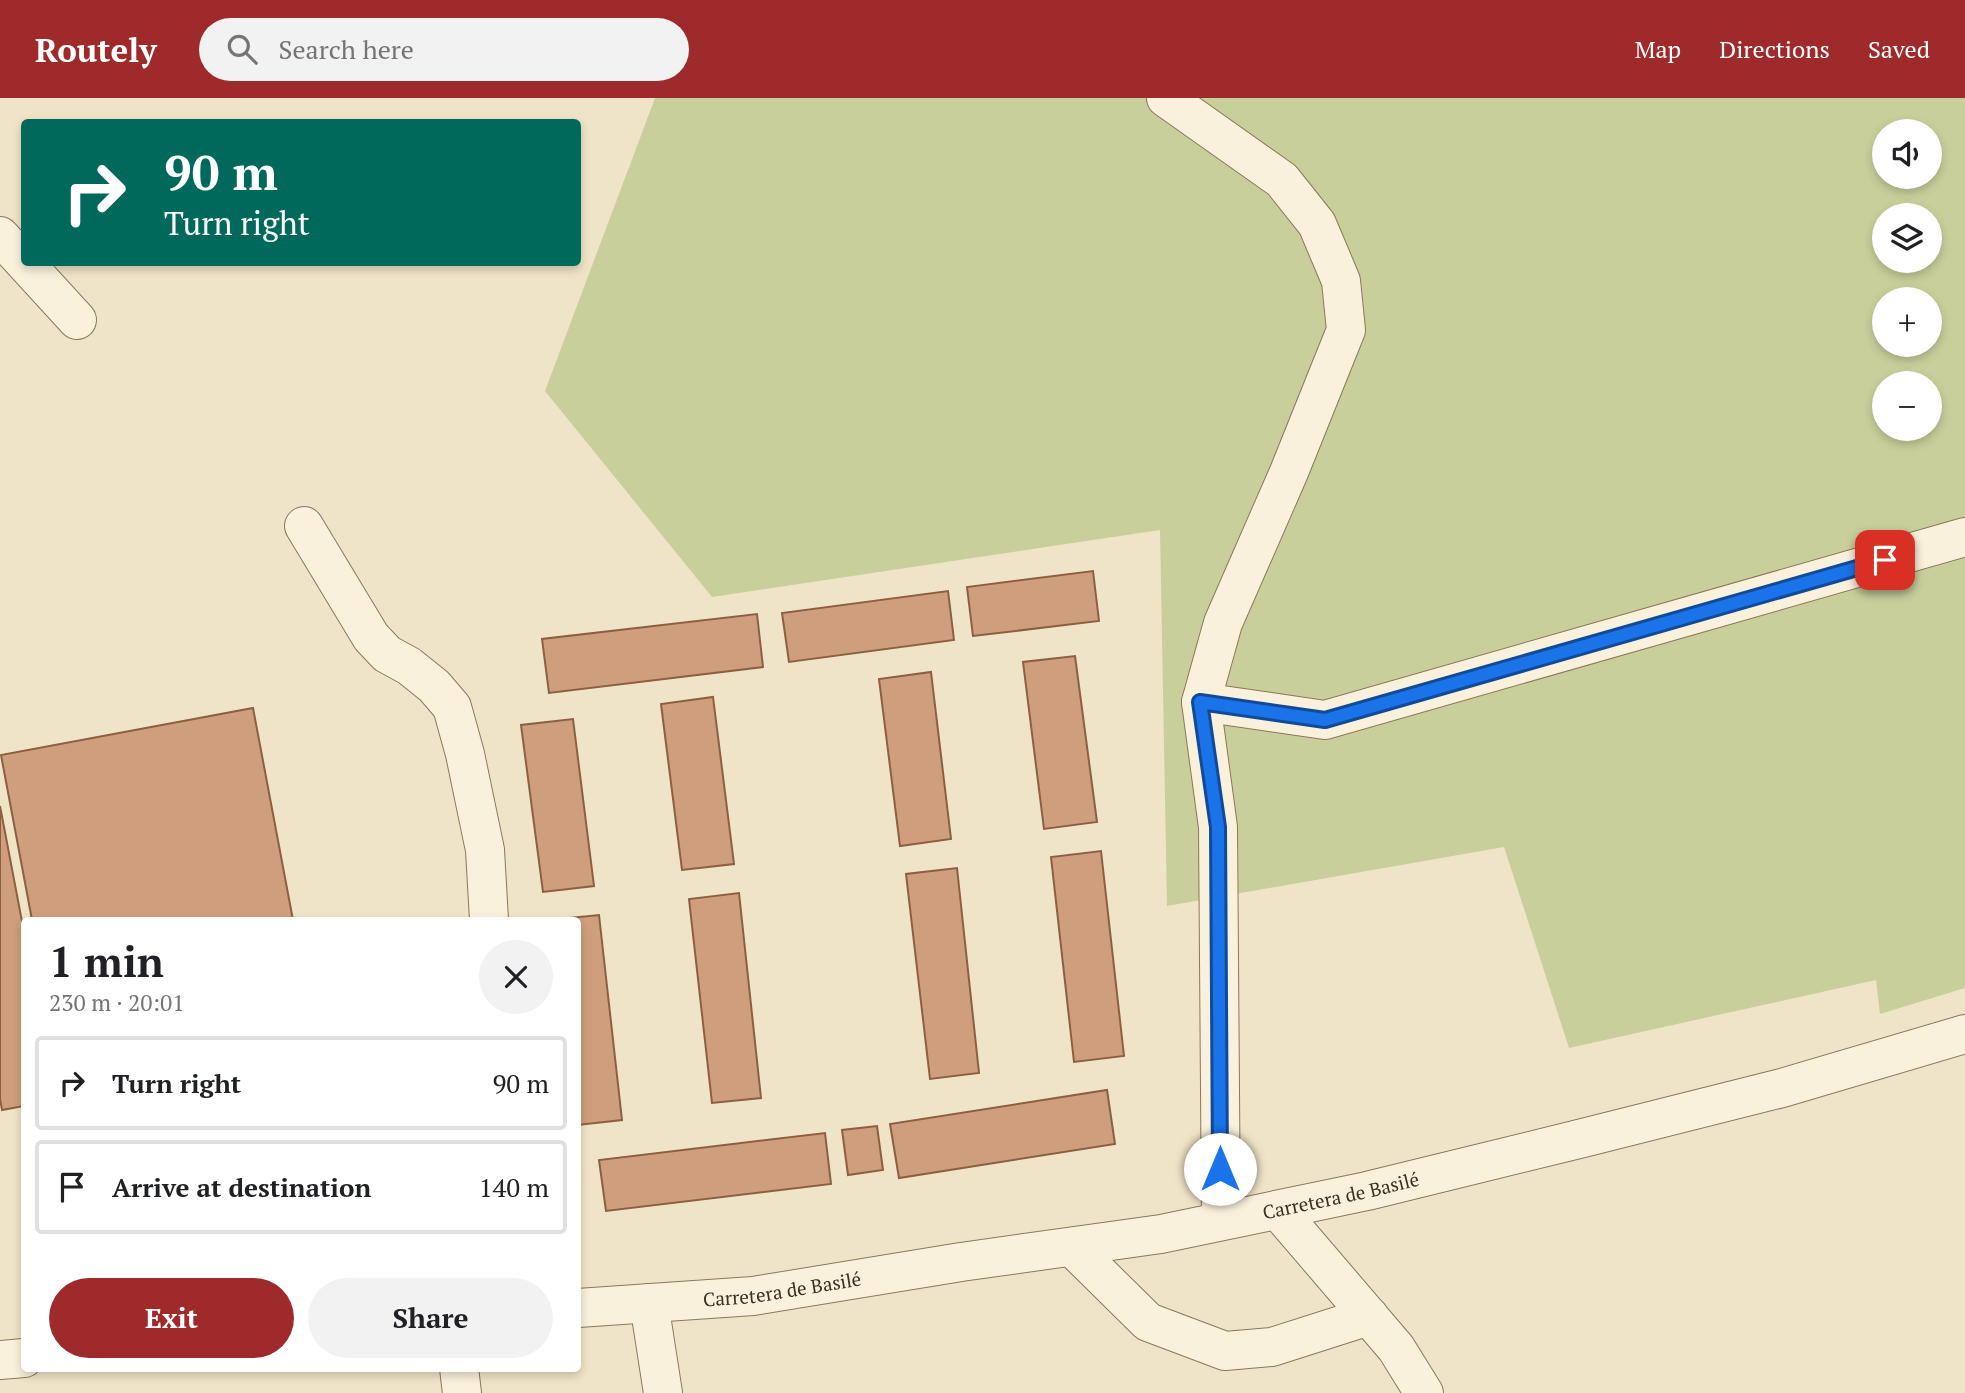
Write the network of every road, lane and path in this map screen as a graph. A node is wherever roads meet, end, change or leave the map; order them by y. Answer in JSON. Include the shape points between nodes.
{"nodes":[{"id":1,"x":1166,"y":98,"type":"edge"},
{"id":2,"x":0,"y":236,"type":"edge"},
{"id":3,"x":21,"y":259,"type":"edge"},
{"id":4,"x":28,"y":266,"type":"edge"},
{"id":5,"x":77,"y":320,"type":"dead end"},
{"id":6,"x":304,"y":526,"type":"dead end"},
{"id":7,"x":1965,"y":537,"type":"edge"},
{"id":8,"x":1200,"y":702,"type":"junction"},
{"id":9,"x":489,"y":917,"type":"edge"},
{"id":10,"x":1965,"y":1034,"type":"edge"},
{"id":11,"x":1278,"y":1210,"type":"junction"},
{"id":12,"x":1221,"y":1221,"type":"junction"},
{"id":13,"x":1072,"y":1247,"type":"junction"},
{"id":14,"x":649,"y":1303,"type":"junction"},
{"id":15,"x":581,"y":1308,"type":"edge"},
{"id":16,"x":1369,"y":1316,"type":"junction"},
{"id":17,"x":21,"y":1358,"type":"edge"},
{"id":18,"x":0,"y":1360,"type":"edge"},
{"id":19,"x":460,"y":1372,"type":"edge"},
{"id":20,"x":462,"y":1393,"type":"edge"},
{"id":21,"x":663,"y":1393,"type":"edge"},
{"id":22,"x":1424,"y":1393,"type":"edge"}],
"edges":[{"from":1,"to":8,"type":"street","via":[[1282,180],[1317,224],[1341,281],[1346,330],[1223,623]]},
{"from":2,"to":3,"type":"street"},
{"from":4,"to":5,"type":"street"},
{"from":6,"to":9,"type":"street","via":[[371,637],[387,654],[434,686],[452,707],[485,850]]},
{"from":7,"to":8,"type":"street","via":[[1325,720]]},
{"from":8,"to":12,"type":"street","via":[[1218,827]]},
{"from":10,"to":11,"type":"street","name":"Carretera de Basilé","via":[[1782,1088]]},
{"from":11,"to":12,"type":"street","name":"Carretera de Basilé"},
{"from":11,"to":16,"type":"street"},
{"from":12,"to":13,"type":"street","name":"Carretera de Basilé"},
{"from":13,"to":14,"type":"street","name":"Carretera de Basilé","via":[[753,1296]]},
{"from":13,"to":16,"type":"street","via":[[1148,1322],[1225,1351],[1272,1347]]},
{"from":14,"to":15,"type":"street","name":"Carretera de Basilé"},
{"from":14,"to":21,"type":"street"},
{"from":16,"to":22,"type":"street"},
{"from":17,"to":18,"type":"street"},
{"from":19,"to":20,"type":"street"}]}
